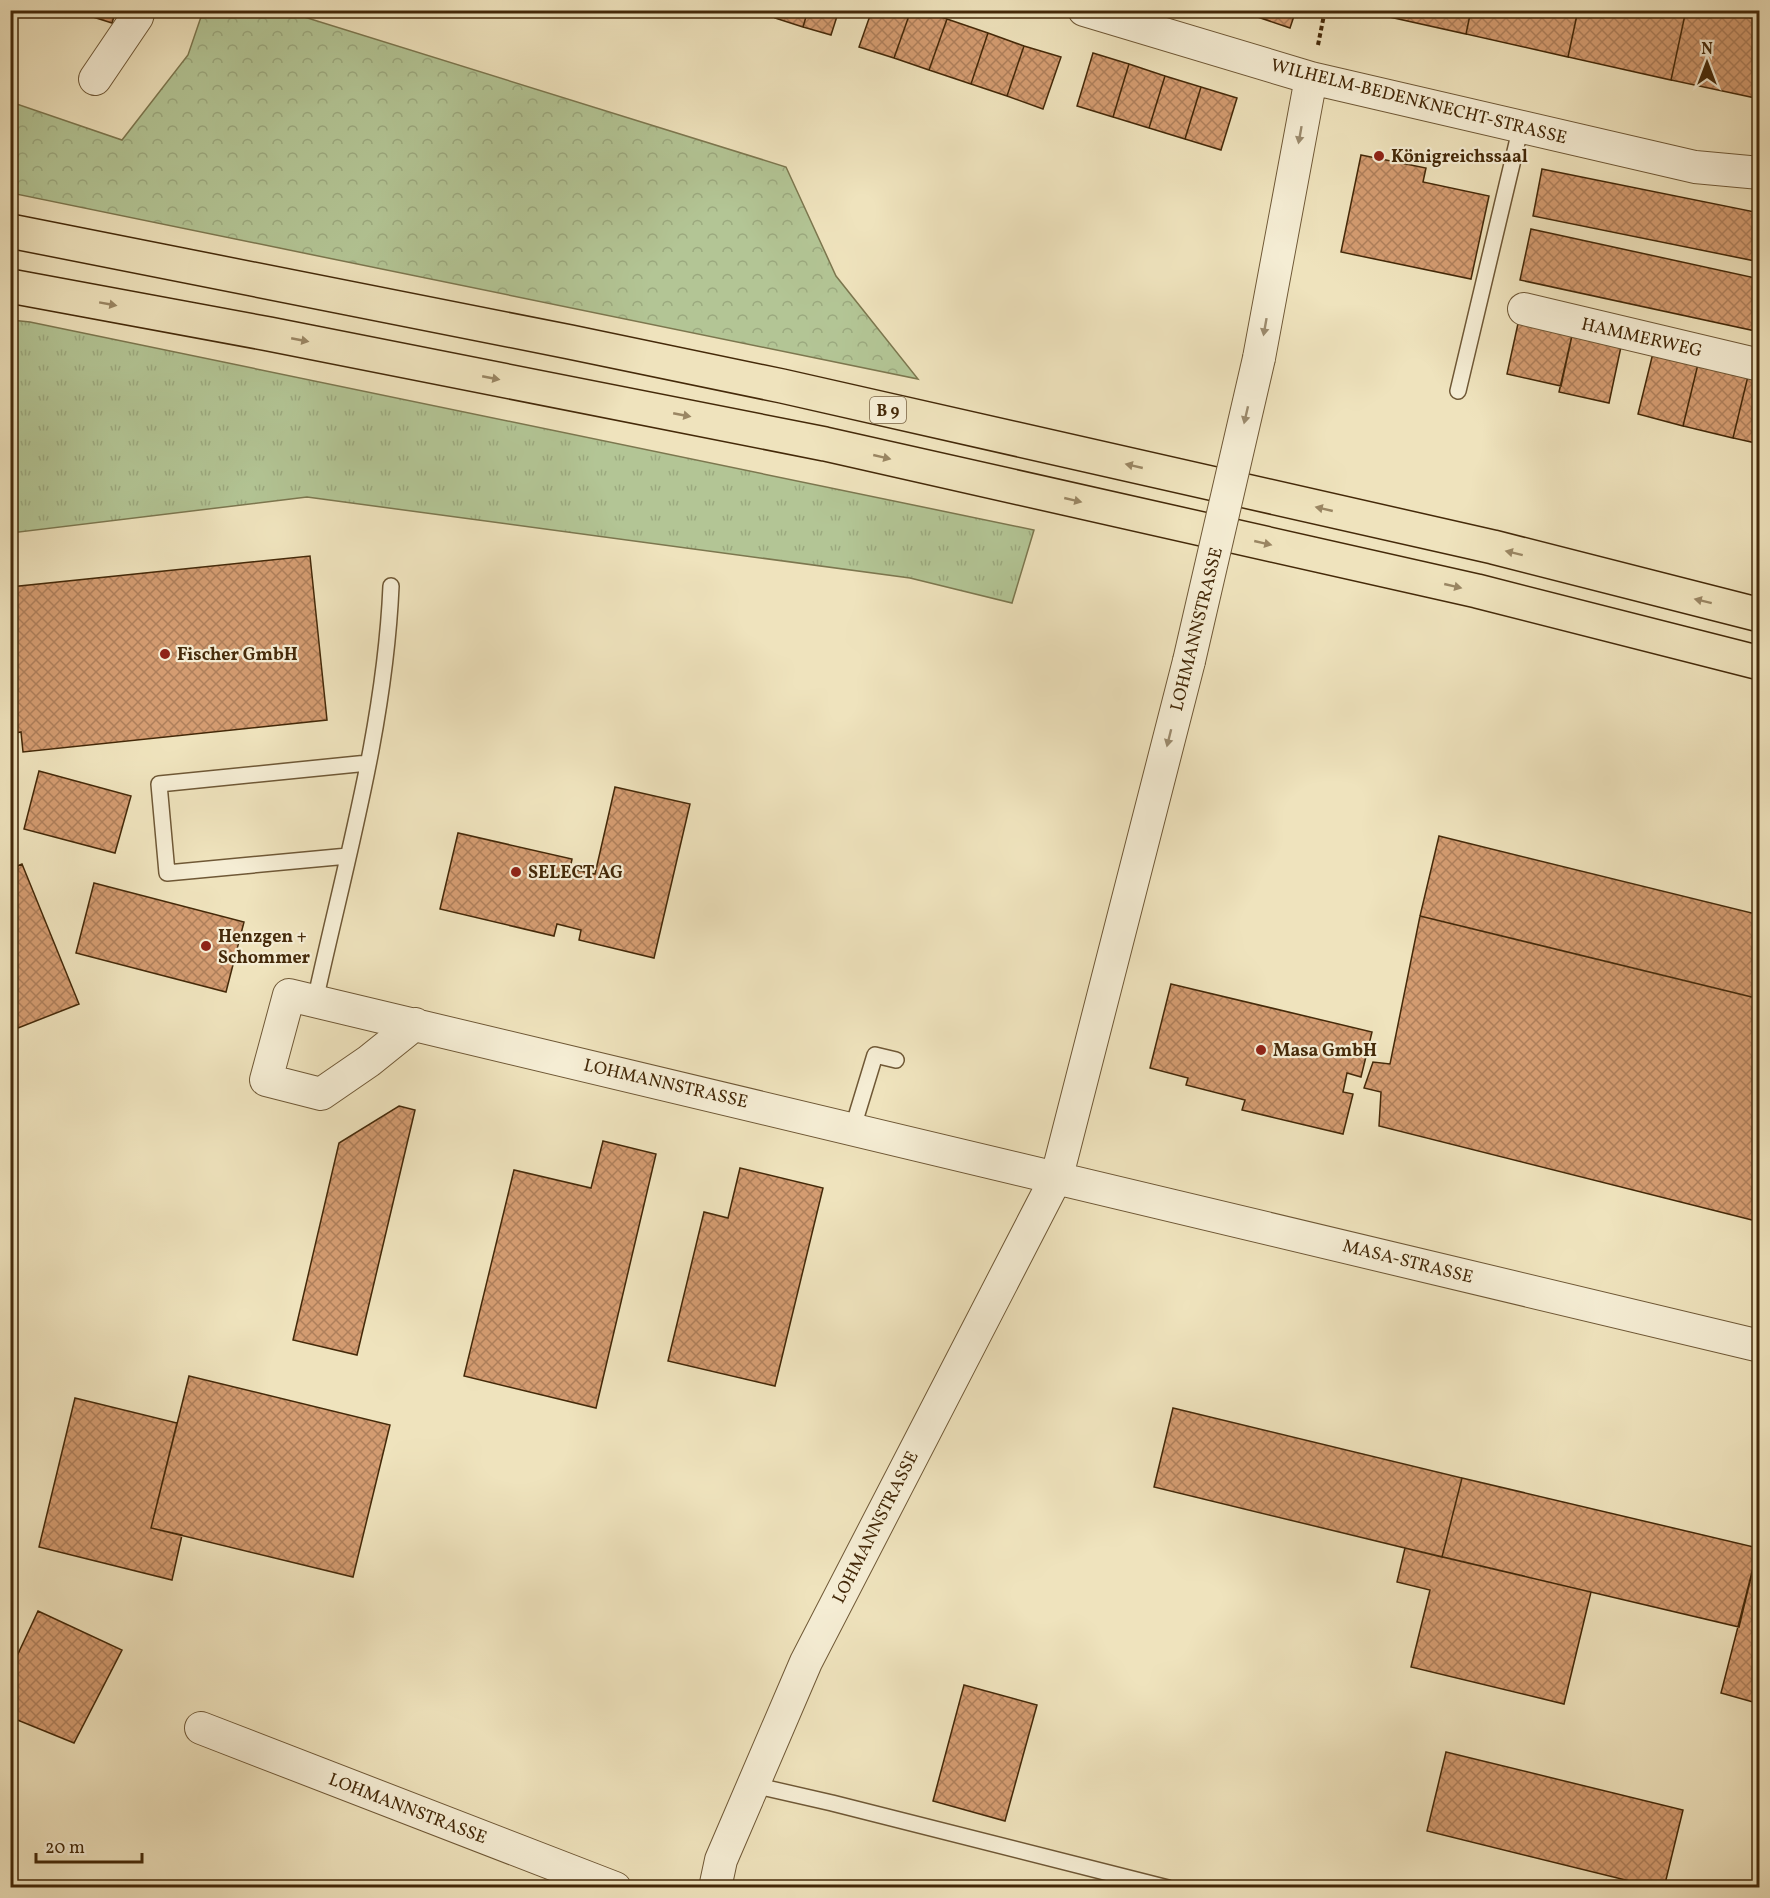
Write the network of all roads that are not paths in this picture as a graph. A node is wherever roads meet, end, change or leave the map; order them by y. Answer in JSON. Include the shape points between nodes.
{"nodes":[{"id":1,"x":138,"y":10,"type":"edge"},
{"id":2,"x":1084,"y":10,"type":"edge"},
{"id":3,"x":1311,"y":78,"type":"junction"},
{"id":4,"x":95,"y":79,"type":"dead end"},
{"id":5,"x":1521,"y":126,"type":"junction"},
{"id":6,"x":1760,"y":173,"type":"edge"},
{"id":7,"x":10,"y":231,"type":"edge"},
{"id":8,"x":10,"y":286,"type":"edge"},
{"id":9,"x":10,"y":294,"type":"edge"},
{"id":10,"x":50,"y":294,"type":"junction"},
{"id":11,"x":1524,"y":309,"type":"dead end"},
{"id":12,"x":1760,"y":365,"type":"edge"},
{"id":13,"x":1458,"y":391,"type":"dead end"},
{"id":14,"x":391,"y":586,"type":"dead end"},
{"id":15,"x":1760,"y":615,"type":"edge"},
{"id":16,"x":1760,"y":663,"type":"edge"},
{"id":17,"x":368,"y":763,"type":"junction"},
{"id":18,"x":348,"y":856,"type":"junction"},
{"id":19,"x":315,"y":1000,"type":"junction"},
{"id":20,"x":415,"y":1024,"type":"junction"},
{"id":21,"x":896,"y":1060,"type":"dead end"},
{"id":22,"x":852,"y":1127,"type":"junction"},
{"id":23,"x":1057,"y":1176,"type":"junction"},
{"id":24,"x":1760,"y":1346,"type":"edge"},
{"id":25,"x":201,"y":1728,"type":"dead end"},
{"id":26,"x":753,"y":1785,"type":"junction"},
{"id":27,"x":615,"y":1887,"type":"edge"},
{"id":28,"x":715,"y":1887,"type":"edge"},
{"id":29,"x":1168,"y":1887,"type":"edge"}],
"edges":[{"from":1,"to":4,"type":"street"},
{"from":2,"to":3,"type":"street","name":"WILHELM-BEDENKNECHT-STRASSE"},
{"from":3,"to":5,"type":"street","name":"WILHELM-BEDENKNECHT-STRASSE"},
{"from":3,"to":23,"type":"street","name":"LOHMANNSTRASSE","one_way":true,"bridge":true,"via":[[1259,358],[1189,661]]},
{"from":5,"to":6,"type":"street","name":"WILHELM-BEDENKNECHT-STRASSE","via":[[1695,167]]},
{"from":5,"to":13,"type":"lane"},
{"from":15,"to":7,"type":"highway","number":"B 9","one_way":true,"via":[[1493,548],[794,389]]},
{"from":8,"to":10,"type":"highway"},
{"from":9,"to":10,"type":"highway"},
{"from":10,"to":16,"type":"highway","one_way":true,"via":[[825,444],[1477,591]]},
{"from":11,"to":12,"type":"street","name":"HAMMERWEG"},
{"from":14,"to":17,"type":"lane","via":[[382,687]]},
{"from":17,"to":18,"type":"lane"},
{"from":17,"to":18,"type":"lane","via":[[159,784],[167,873]]},
{"from":18,"to":19,"type":"lane"},
{"from":19,"to":20,"type":"street","name":"LOHMANNSTRASSE"},
{"from":19,"to":20,"type":"street","name":"LOHMANNSTRASSE","via":[[289,995],[266,1080],[321,1094]]},
{"from":20,"to":22,"type":"street","name":"LOHMANNSTRASSE"},
{"from":21,"to":22,"type":"lane","via":[[875,1055]]},
{"from":22,"to":23,"type":"street","name":"LOHMANNSTRASSE"},
{"from":23,"to":24,"type":"street","name":"MASA-STRASSE"},
{"from":23,"to":26,"type":"street","name":"LOHMANNSTRASSE","via":[[806,1662]]},
{"from":25,"to":27,"type":"street","name":"LOHMANNSTRASSE"},
{"from":26,"to":28,"type":"street","name":"LOHMANNSTRASSE","via":[[721,1860]]},
{"from":26,"to":29,"type":"lane"}]}
